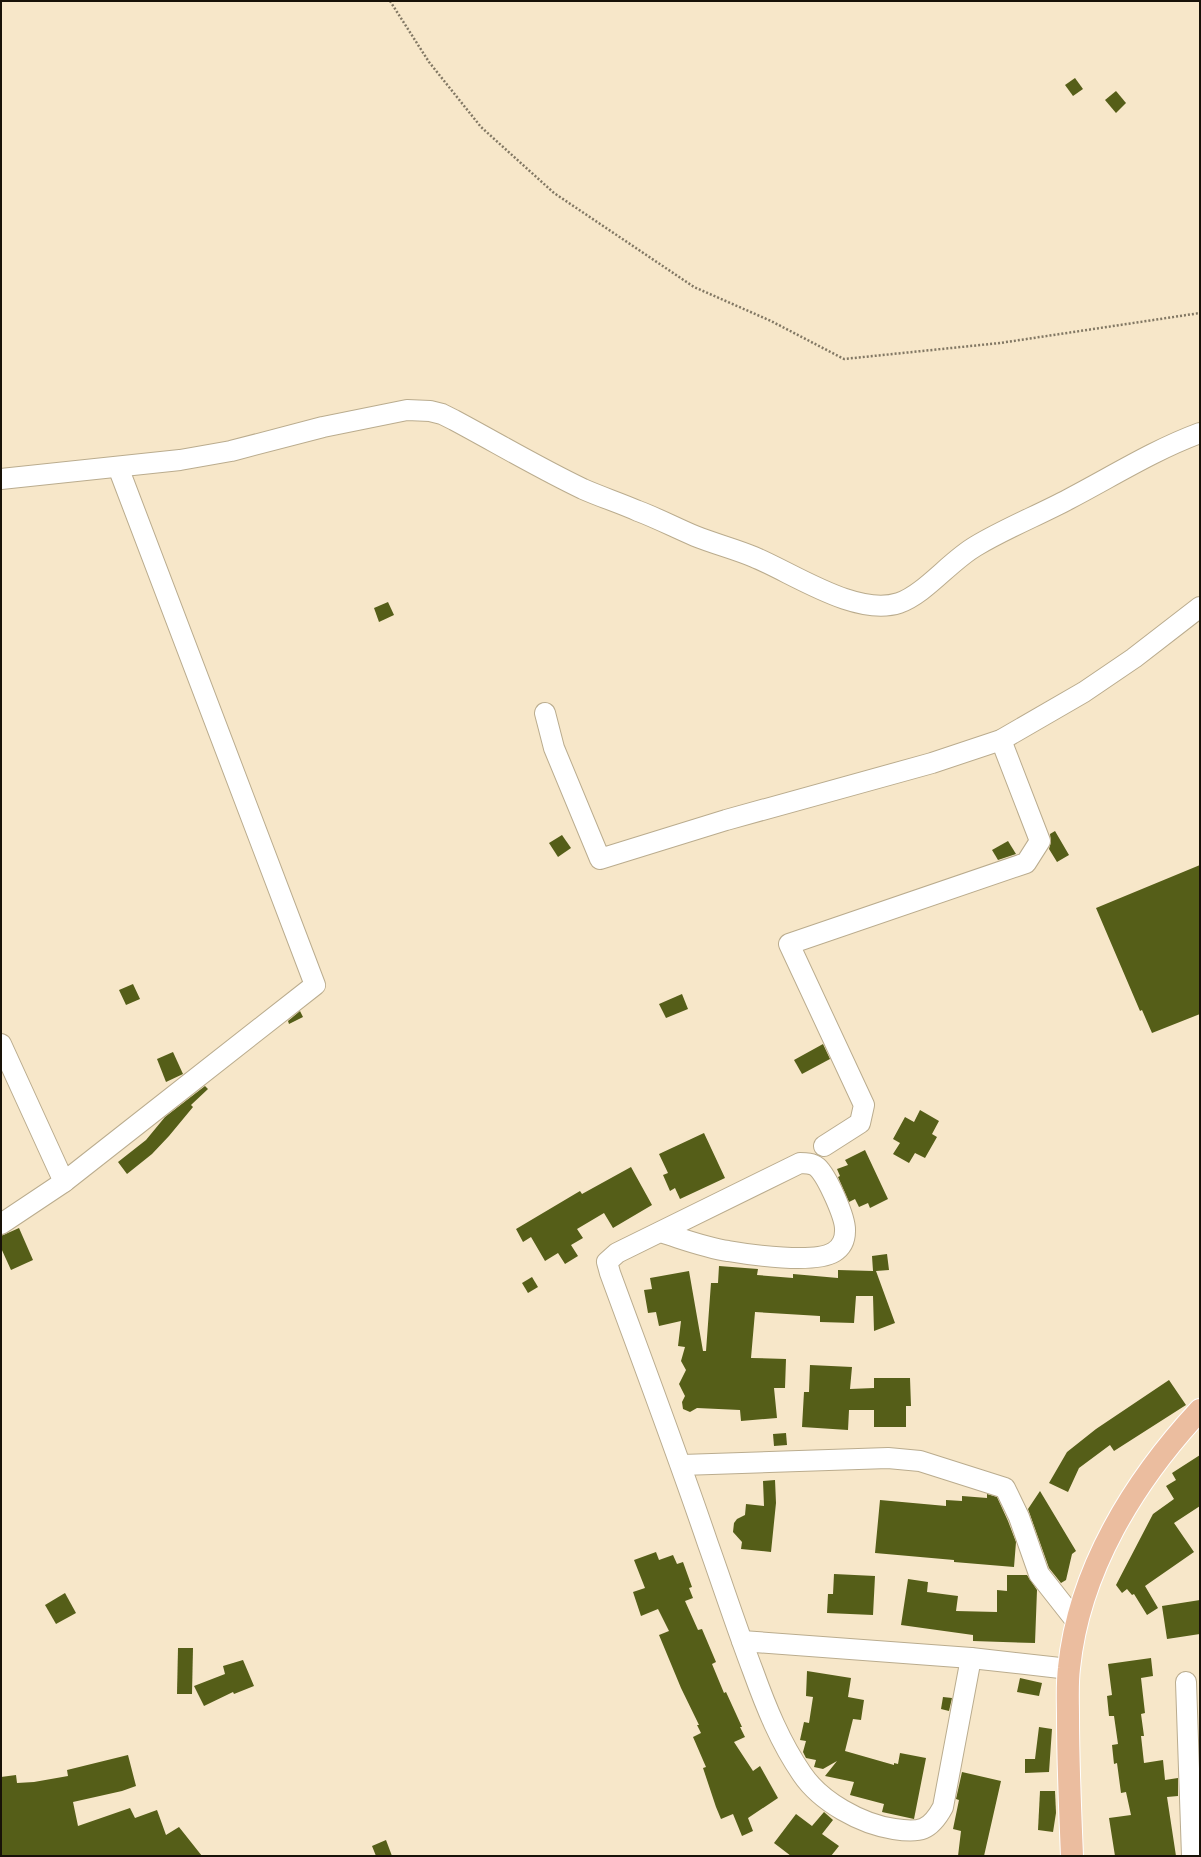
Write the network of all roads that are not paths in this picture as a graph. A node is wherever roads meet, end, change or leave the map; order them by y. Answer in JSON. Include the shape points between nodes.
{"nodes":[{"id":1,"x":1200,"y":433,"type":"edge"},
{"id":2,"x":118,"y":467,"type":"junction"},
{"id":3,"x":1,"y":479,"type":"edge"},
{"id":4,"x":1200,"y":607,"type":"edge"},
{"id":5,"x":545,"y":713,"type":"dead end"},
{"id":6,"x":1001,"y":740,"type":"junction"},
{"id":7,"x":1,"y":1044,"type":"edge"},
{"id":8,"x":824,"y":1146,"type":"dead end"},
{"id":9,"x":64,"y":1182,"type":"junction"},
{"id":10,"x":1,"y":1224,"type":"edge"},
{"id":11,"x":660,"y":1232,"type":"junction"},
{"id":12,"x":1200,"y":1410,"type":"edge"},
{"id":13,"x":682,"y":1465,"type":"junction"},
{"id":14,"x":1076,"y":1622,"type":"junction"},
{"id":15,"x":742,"y":1641,"type":"junction"},
{"id":16,"x":972,"y":1658,"type":"junction"},
{"id":17,"x":1069,"y":1669,"type":"junction"},
{"id":18,"x":1186,"y":1682,"type":"dead end"},
{"id":19,"x":1072,"y":1856,"type":"edge"},
{"id":20,"x":1192,"y":1856,"type":"edge"}],
"edges":[{"from":1,"to":2,"type":"street","via":[[1167,446],[1046,512],[976,546],[961,555],[908,599],[888,606],[876,606],[835,595],[755,558],[585,490],[454,420],[430,411],[407,410],[323,427],[231,451]]},
{"from":2,"to":3,"type":"street"},
{"from":2,"to":9,"type":"street","via":[[315,985]]},
{"from":4,"to":6,"type":"street","via":[[1134,658],[1084,692]]},
{"from":5,"to":6,"type":"street","via":[[554,748],[600,858],[932,763]]},
{"from":6,"to":8,"type":"street","via":[[1040,842],[1026,862],[789,944],[864,1105],[860,1123]]},
{"from":7,"to":9,"type":"street"},
{"from":9,"to":10,"type":"street"},
{"from":11,"to":11,"type":"street","via":[[727,1251],[800,1258],[833,1252],[841,1246],[846,1230],[823,1176],[817,1167],[809,1163],[792,1166]]},
{"from":11,"to":13,"type":"street","via":[[614,1255],[607,1262]]},
{"from":12,"to":14,"type":"main road","via":[[1142,1483],[1105,1544]]},
{"from":13,"to":14,"type":"street","via":[[888,1458],[920,1461],[1005,1488],[1019,1517],[1039,1574]]},
{"from":13,"to":15,"type":"street"},
{"from":14,"to":17,"type":"main road"},
{"from":15,"to":16,"type":"street"},
{"from":15,"to":16,"type":"street","via":[[768,1710],[787,1750],[803,1775],[821,1794],[850,1814],[880,1827],[911,1832],[921,1831],[937,1819],[943,1807]]},
{"from":16,"to":17,"type":"street"},
{"from":17,"to":19,"type":"main road","via":[[1068,1759]]},
{"from":18,"to":20,"type":"street"}]}
